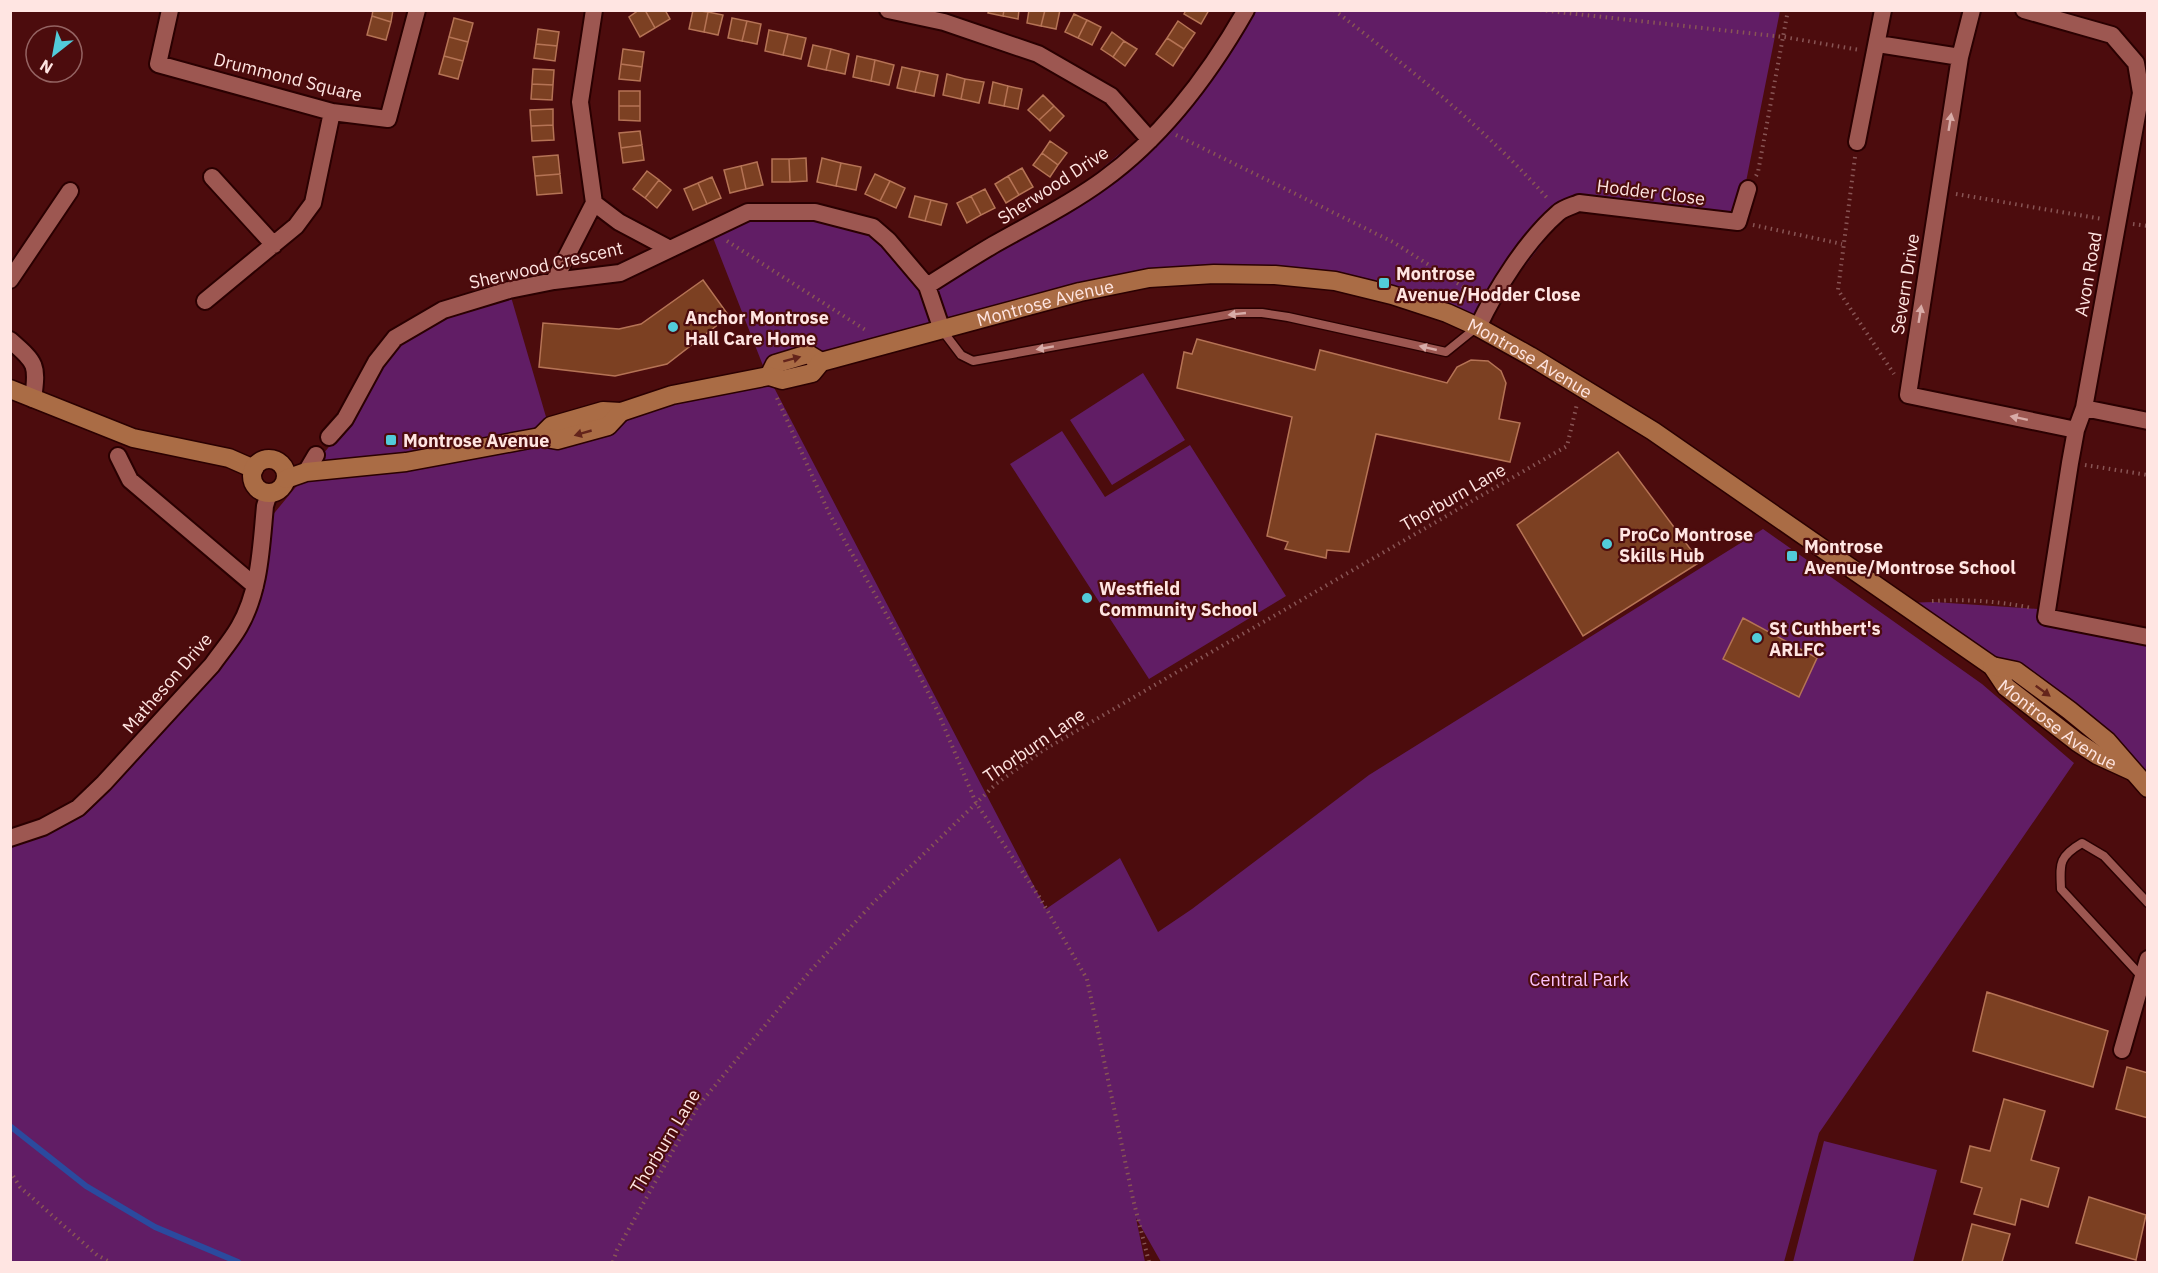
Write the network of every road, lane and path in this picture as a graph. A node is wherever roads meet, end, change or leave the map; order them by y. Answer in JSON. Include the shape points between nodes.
{"nodes":[{"id":1,"x":170,"y":10,"type":"edge"},
{"id":2,"x":417,"y":10,"type":"edge"},
{"id":3,"x":594,"y":10,"type":"edge"},
{"id":4,"x":888,"y":10,"type":"edge"},
{"id":5,"x":1246,"y":10,"type":"edge"},
{"id":6,"x":1334,"y":10,"type":"edge"},
{"id":7,"x":1540,"y":10,"type":"edge"},
{"id":8,"x":1788,"y":10,"type":"edge"},
{"id":9,"x":1883,"y":10,"type":"edge"},
{"id":10,"x":1972,"y":10,"type":"edge"},
{"id":11,"x":2024,"y":10,"type":"edge"},
{"id":12,"x":1784,"y":37,"type":"junction"},
{"id":13,"x":1876,"y":49,"type":"junction"},
{"id":14,"x":1960,"y":57,"type":"junction"},
{"id":15,"x":332,"y":112,"type":"junction"},
{"id":16,"x":1164,"y":126,"type":"junction"},
{"id":17,"x":1150,"y":140,"type":"junction"},
{"id":18,"x":1857,"y":142,"type":"joint"},
{"id":19,"x":212,"y":177,"type":"dead end"},
{"id":20,"x":1748,"y":189,"type":"joint"},
{"id":21,"x":70,"y":191,"type":"dead end"},
{"id":22,"x":1940,"y":191,"type":"junction"},
{"id":23,"x":594,"y":203,"type":"junction"},
{"id":24,"x":1559,"y":212,"type":"junction"},
{"id":25,"x":1738,"y":222,"type":"junction"},
{"id":26,"x":2117,"y":222,"type":"junction"},
{"id":27,"x":710,"y":230,"type":"junction"},
{"id":28,"x":1842,"y":244,"type":"junction"},
{"id":29,"x":274,"y":245,"type":"junction"},
{"id":30,"x":670,"y":249,"type":"junction"},
{"id":31,"x":10,"y":280,"type":"edge"},
{"id":32,"x":554,"y":280,"type":"junction"},
{"id":33,"x":927,"y":286,"type":"junction"},
{"id":34,"x":205,"y":301,"type":"dead end"},
{"id":35,"x":1489,"y":304,"type":"junction"},
{"id":36,"x":1478,"y":327,"type":"junction"},
{"id":37,"x":942,"y":330,"type":"junction"},
{"id":38,"x":10,"y":340,"type":"edge"},
{"id":39,"x":875,"y":348,"type":"junction"},
{"id":40,"x":768,"y":376,"type":"junction"},
{"id":41,"x":1581,"y":387,"type":"junction"},
{"id":42,"x":10,"y":389,"type":"edge"},
{"id":43,"x":1908,"y":395,"type":"junction"},
{"id":44,"x":33,"y":399,"type":"junction"},
{"id":45,"x":2084,"y":408,"type":"junction"},
{"id":46,"x":2148,"y":421,"type":"edge"},
{"id":47,"x":2076,"y":430,"type":"junction"},
{"id":48,"x":329,"y":437,"type":"dead end"},
{"id":49,"x":316,"y":455,"type":"dead end"},
{"id":50,"x":118,"y":456,"type":"dead end"},
{"id":51,"x":2070,"y":463,"type":"junction"},
{"id":52,"x":254,"y":469,"type":"junction"},
{"id":53,"x":306,"y":472,"type":"junction"},
{"id":54,"x":2148,"y":475,"type":"edge"},
{"id":55,"x":286,"y":479,"type":"junction"},
{"id":56,"x":269,"y":493,"type":"junction"},
{"id":57,"x":255,"y":586,"type":"junction"},
{"id":58,"x":1902,"y":603,"type":"junction"},
{"id":59,"x":2047,"y":614,"type":"junction"},
{"id":60,"x":2148,"y":637,"type":"edge"},
{"id":61,"x":2148,"y":788,"type":"edge"},
{"id":62,"x":976,"y":803,"type":"junction"},
{"id":63,"x":10,"y":838,"type":"edge"},
{"id":64,"x":2148,"y":903,"type":"edge"},
{"id":65,"x":2148,"y":959,"type":"edge"},
{"id":66,"x":2145,"y":980,"type":"edge"},
{"id":67,"x":2122,"y":1050,"type":"dead end"},
{"id":68,"x":10,"y":1171,"type":"edge"},
{"id":69,"x":110,"y":1263,"type":"edge"},
{"id":70,"x":613,"y":1263,"type":"edge"},
{"id":71,"x":1149,"y":1263,"type":"edge"}],
"edges":[{"from":1,"to":15,"type":"street","name":"Drummond Square","via":[[158,64]]},
{"from":2,"to":15,"type":"street","name":"Drummond Square","via":[[388,119]]},
{"from":3,"to":23,"type":"street","via":[[580,102]]},
{"from":4,"to":17,"type":"street","via":[[944,22],[1038,54],[1111,96]]},
{"from":5,"to":16,"type":"street","name":"Sherwood Drive","via":[[1191,95]]},
{"from":6,"to":24,"type":"path","via":[[1435,88]]},
{"from":7,"to":12,"type":"path"},
{"from":8,"to":12,"type":"path"},
{"from":9,"to":13,"type":"street"},
{"from":10,"to":14,"type":"street","name":"Severn Drive"},
{"from":11,"to":26,"type":"street","name":"Avon Road","via":[[2112,35],[2136,63],[2140,93]]},
{"from":12,"to":13,"type":"path"},
{"from":12,"to":20,"type":"path","via":[[1758,172]]},
{"from":13,"to":14,"type":"street"},
{"from":13,"to":18,"type":"street"},
{"from":22,"to":14,"type":"street","name":"Severn Drive","one_way":true},
{"from":15,"to":29,"type":"street","via":[[314,203]]},
{"from":16,"to":17,"type":"street","name":"Sherwood Drive"},
{"from":16,"to":35,"type":"path","via":[[1182,139],[1393,242]]},
{"from":17,"to":33,"type":"street","name":"Sherwood Drive","via":[[1103,180]]},
{"from":18,"to":28,"type":"path"},
{"from":19,"to":29,"type":"street"},
{"from":20,"to":25,"type":"street"},
{"from":21,"to":31,"type":"street"},
{"from":22,"to":26,"type":"path"},
{"from":43,"to":22,"type":"street","name":"Severn Drive","one_way":true},
{"from":23,"to":30,"type":"street","via":[[619,222]]},
{"from":23,"to":32,"type":"street"},
{"from":24,"to":25,"type":"street","name":"Hodder Close","via":[[1579,203]]},
{"from":24,"to":35,"type":"street","via":[[1521,255]]},
{"from":25,"to":28,"type":"path"},
{"from":26,"to":45,"type":"street","name":"Avon Road"},
{"from":27,"to":30,"type":"street","name":"Sherwood Crescent"},
{"from":27,"to":33,"type":"street","name":"Sherwood Crescent","via":[[748,212],[815,212],[873,227]]},
{"from":27,"to":39,"type":"path","via":[[868,331]]},
{"from":28,"to":43,"type":"path","via":[[1838,291]]},
{"from":29,"to":34,"type":"street"},
{"from":30,"to":32,"type":"street","name":"Sherwood Crescent","via":[[620,273]]},
{"from":32,"to":48,"type":"street","name":"Sherwood Crescent","via":[[443,310],[395,338],[376,362],[345,419]]},
{"from":33,"to":37,"type":"street","name":"Sherwood Crescent"},
{"from":35,"to":36,"type":"street"},
{"from":36,"to":37,"type":"street","name":"Montrose Avenue","via":[[1447,313],[1335,281],[1275,274],[1214,274],[1149,278],[1114,285]]},
{"from":36,"to":37,"type":"lane","one_way":true,"via":[[1446,352],[1288,317],[1237,314],[973,361],[961,355]]},
{"from":36,"to":41,"type":"street","name":"Montrose Avenue"},
{"from":37,"to":39,"type":"street","name":"Montrose Avenue"},
{"from":38,"to":44,"type":"street","via":[[30,358],[36,373]]},
{"from":39,"to":40,"type":"street","name":"Montrose Avenue","via":[[821,362],[808,354],[775,364]]},
{"from":40,"to":53,"type":"street","name":"Montrose Avenue","via":[[672,395],[621,412],[609,426],[557,440],[540,437],[405,462]]},
{"from":40,"to":62,"type":"path","via":[[829,513],[937,710]]},
{"from":41,"to":58,"type":"street","name":"Montrose Avenue","via":[[1653,431]]},
{"from":41,"to":62,"type":"path","name":"Thorburn Lane","via":[[1568,446],[1052,745]]},
{"from":42,"to":44,"type":"street"},
{"from":47,"to":43,"type":"street","one_way":true},
{"from":44,"to":52,"type":"street","via":[[133,438],[229,458]]},
{"from":45,"to":46,"type":"street"},
{"from":45,"to":47,"type":"street","name":"Avon Road"},
{"from":47,"to":51,"type":"street","name":"Avon Road"},
{"from":49,"to":53,"type":"street"},
{"from":50,"to":57,"type":"street","via":[[130,480]]},
{"from":51,"to":54,"type":"path"},
{"from":51,"to":59,"type":"street","name":"Avon Road"},
{"from":52,"to":55,"type":"street","via":[[261,461],[272,459],[282,464]]},
{"from":52,"to":56,"type":"street","via":[[255,485]]},
{"from":53,"to":55,"type":"street","name":"Montrose Avenue"},
{"from":55,"to":56,"type":"street","via":[[280,489]]},
{"from":56,"to":57,"type":"street","name":"Matheson Drive"},
{"from":57,"to":63,"type":"street","name":"Matheson Drive","via":[[228,644],[104,783],[61,818]]},
{"from":58,"to":59,"type":"path","via":[[1968,599],[2000,602]]},
{"from":58,"to":61,"type":"street","name":"Montrose Avenue","via":[[1992,666],[2006,687],[2077,742],[2132,771]]},
{"from":59,"to":60,"type":"street"},
{"from":62,"to":70,"type":"path","name":"Thorburn Lane","via":[[874,902],[698,1106]]},
{"from":62,"to":71,"type":"path","via":[[1040,898],[1087,979]]},
{"from":64,"to":66,"type":"lane","via":[[2104,856],[2082,843],[2067,852],[2060,866],[2061,889]]},
{"from":65,"to":66,"type":"street"},
{"from":66,"to":67,"type":"street"},
{"from":68,"to":69,"type":"path","via":[[20,1187]]}]}
